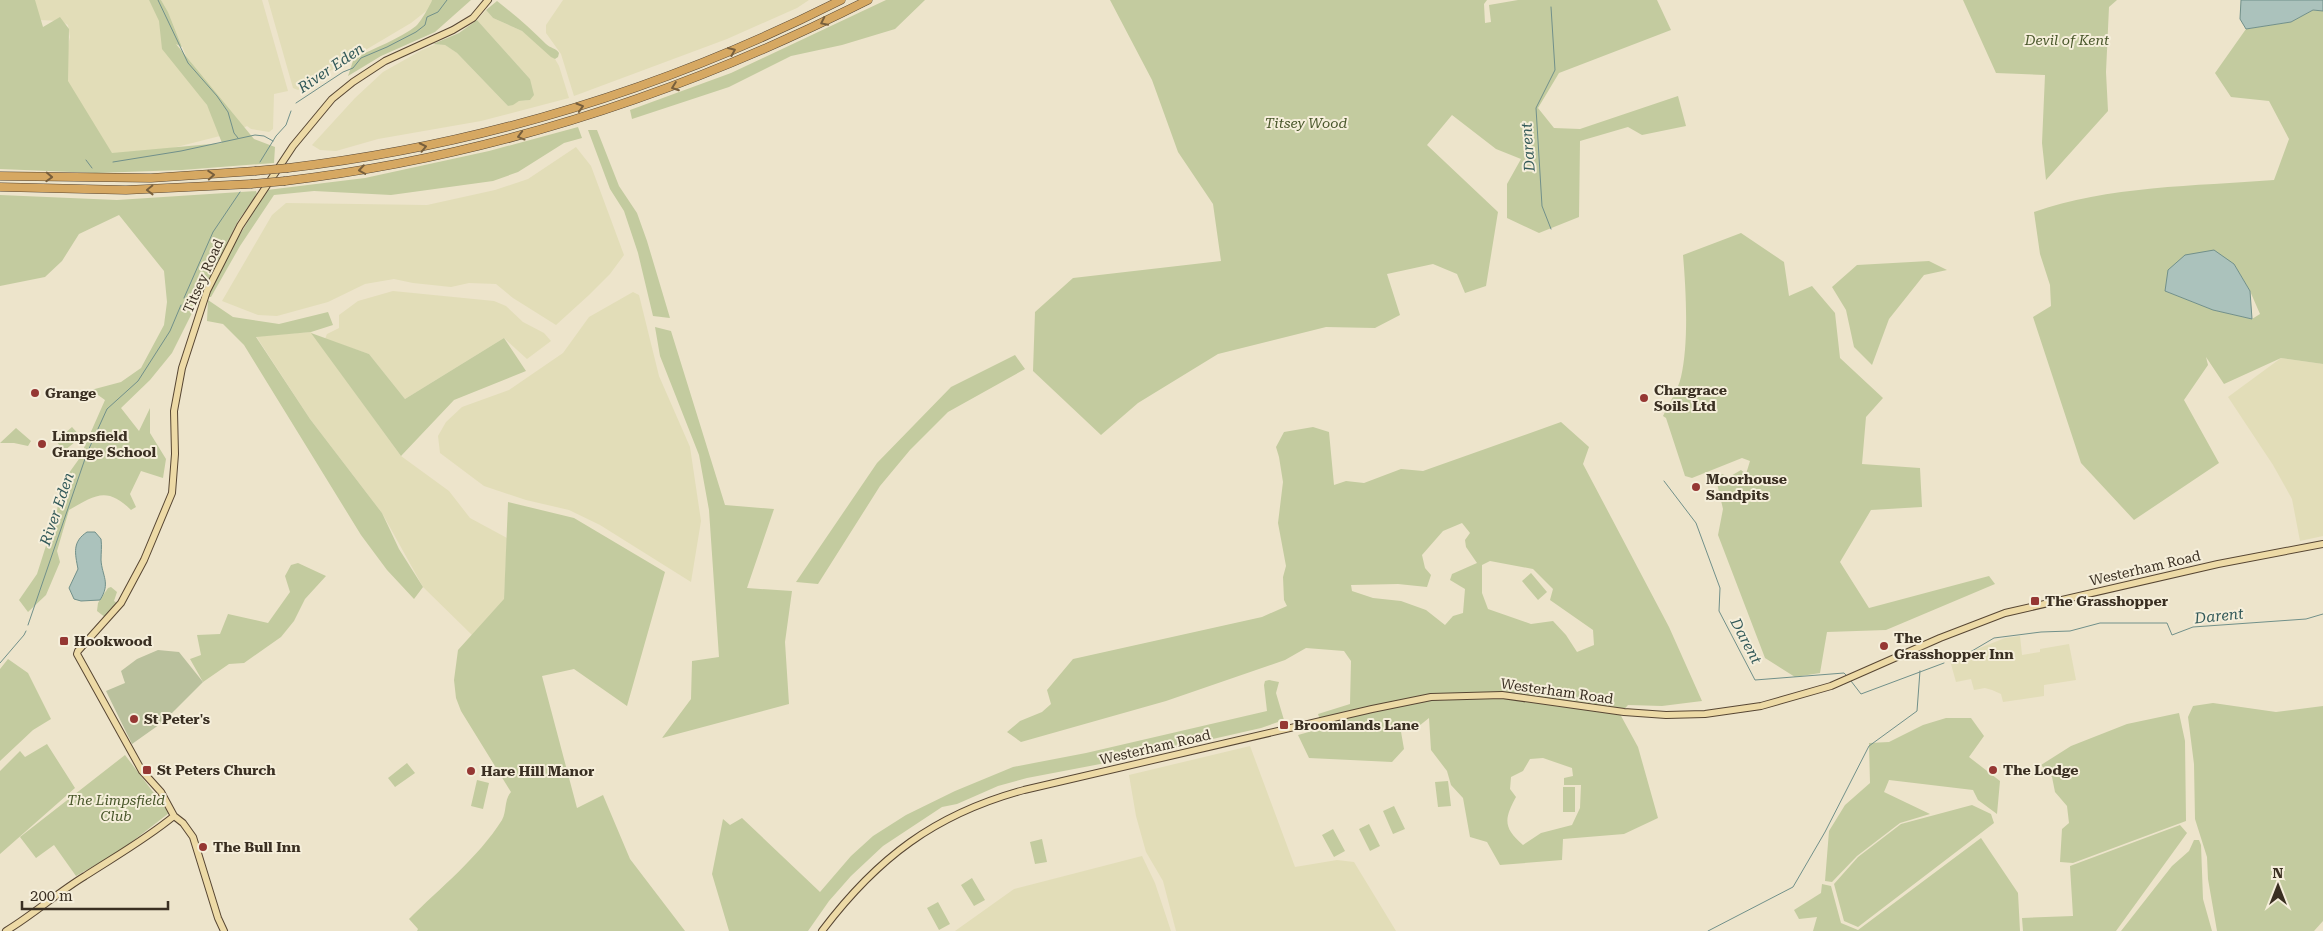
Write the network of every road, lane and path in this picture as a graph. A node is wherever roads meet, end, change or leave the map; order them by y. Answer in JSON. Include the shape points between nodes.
{"nodes":[{"id":1,"x":488,"y":0,"type":"edge"},
{"id":2,"x":841,"y":0,"type":"edge"},
{"id":3,"x":868,"y":0,"type":"edge"},
{"id":4,"x":0,"y":176,"type":"edge"},
{"id":5,"x":0,"y":187,"type":"edge"},
{"id":6,"x":2323,"y":544,"type":"edge"},
{"id":7,"x":174,"y":816,"type":"junction"},
{"id":8,"x":6,"y":931,"type":"edge"},
{"id":9,"x":224,"y":931,"type":"edge"},
{"id":10,"x":822,"y":931,"type":"edge"}],
"edges":[{"from":1,"to":7,"type":"main road","name":"Titsey Road","via":[[472,18],[386,61],[332,99],[306,128],[256,201],[207,291],[184,359],[174,411],[172,493],[144,560],[121,603],[77,654],[142,771],[161,792]]},
{"from":4,"to":2,"type":"highway","one_way":true,"bridge":true,"via":[[136,178],[255,171],[414,149],[557,114],[638,88],[772,34]]},
{"from":3,"to":5,"type":"highway","one_way":true,"bridge":true,"via":[[727,66],[644,98],[577,120],[438,156],[352,172],[251,184],[126,190]]},
{"from":6,"to":10,"type":"main road","name":"Westerham Road","via":[[2218,564],[2005,613],[1849,679],[1777,703],[1692,714],[1632,713],[1512,696],[1431,697],[1030,789],[969,808],[912,839],[863,881]]},
{"from":7,"to":8,"type":"main road","via":[[147,838],[84,876]]},
{"from":7,"to":9,"type":"main road","via":[[193,837]]}]}
